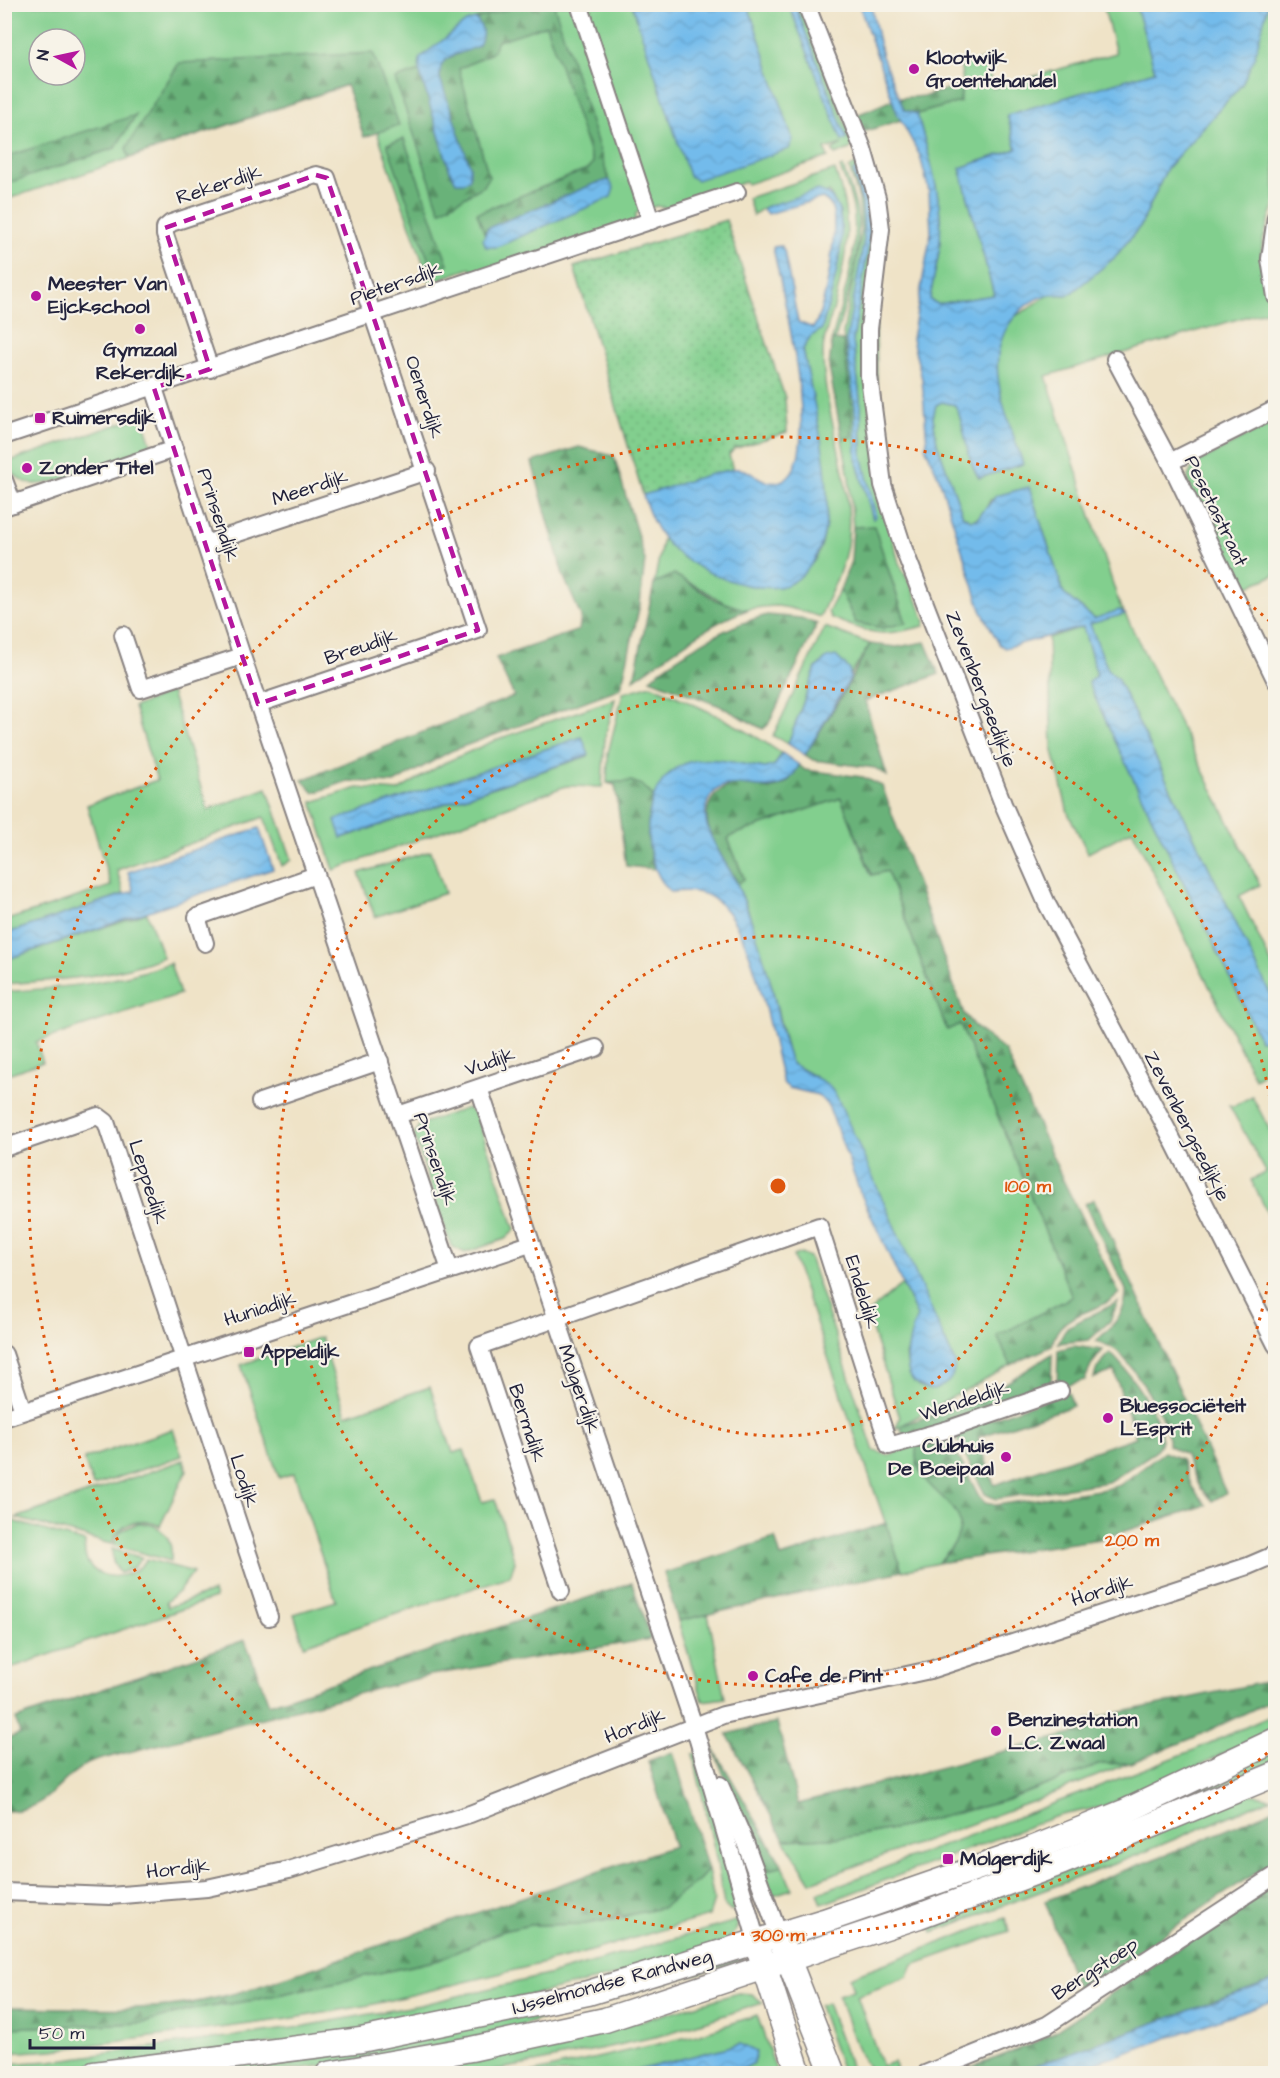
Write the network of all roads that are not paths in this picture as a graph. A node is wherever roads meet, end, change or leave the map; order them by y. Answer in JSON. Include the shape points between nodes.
{"nodes":[{"id":1,"x":579,"y":4,"type":"edge"},
{"id":2,"x":806,"y":4,"type":"edge"},
{"id":3,"x":327,"y":177,"type":"joint"},
{"id":4,"x":737,"y":192,"type":"dead end"},
{"id":5,"x":1275,"y":217,"type":"edge"},
{"id":6,"x":651,"y":221,"type":"junction"},
{"id":7,"x":1275,"y":297,"type":"edge"},
{"id":8,"x":375,"y":314,"type":"junction"},
{"id":9,"x":1115,"y":359,"type":"dead end"},
{"id":10,"x":210,"y":369,"type":"junction"},
{"id":11,"x":154,"y":388,"type":"junction"},
{"id":12,"x":1275,"y":409,"type":"edge"},
{"id":13,"x":4,"y":436,"type":"edge"},
{"id":14,"x":174,"y":449,"type":"junction"},
{"id":15,"x":1170,"y":462,"type":"junction"},
{"id":16,"x":427,"y":471,"type":"junction"},
{"id":17,"x":4,"y":480,"type":"edge"},
{"id":18,"x":9,"y":506,"type":"edge"},
{"id":19,"x":206,"y":544,"type":"junction"},
{"id":20,"x":478,"y":630,"type":"joint"},
{"id":21,"x":123,"y":635,"type":"dead end"},
{"id":22,"x":242,"y":656,"type":"junction"},
{"id":23,"x":1275,"y":681,"type":"edge"},
{"id":24,"x":258,"y":704,"type":"junction"},
{"id":25,"x":316,"y":875,"type":"junction"},
{"id":26,"x":205,"y":943,"type":"dead end"},
{"id":27,"x":596,"y":1048,"type":"dead end"},
{"id":28,"x":380,"y":1061,"type":"junction"},
{"id":29,"x":479,"y":1088,"type":"junction"},
{"id":30,"x":260,"y":1102,"type":"dead end"},
{"id":31,"x":398,"y":1115,"type":"junction"},
{"id":32,"x":4,"y":1148,"type":"edge"},
{"id":33,"x":819,"y":1226,"type":"joint"},
{"id":34,"x":530,"y":1244,"type":"junction"},
{"id":35,"x":450,"y":1270,"type":"junction"},
{"id":36,"x":555,"y":1318,"type":"junction"},
{"id":37,"x":1275,"y":1345,"type":"edge"},
{"id":38,"x":4,"y":1353,"type":"edge"},
{"id":39,"x":182,"y":1358,"type":"junction"},
{"id":40,"x":864,"y":1371,"type":"joint"},
{"id":41,"x":1060,"y":1391,"type":"dead end"},
{"id":42,"x":23,"y":1412,"type":"junction"},
{"id":43,"x":4,"y":1418,"type":"edge"},
{"id":44,"x":1275,"y":1554,"type":"edge"},
{"id":45,"x":561,"y":1591,"type":"dead end"},
{"id":46,"x":269,"y":1617,"type":"dead end"},
{"id":47,"x":694,"y":1726,"type":"junction"},
{"id":48,"x":1275,"y":1740,"type":"edge"},
{"id":49,"x":1275,"y":1774,"type":"edge"},
{"id":50,"x":1275,"y":1875,"type":"edge"},
{"id":51,"x":4,"y":1892,"type":"edge"},
{"id":52,"x":768,"y":1939,"type":"junction"},
{"id":53,"x":789,"y":1960,"type":"junction"},
{"id":54,"x":764,"y":1968,"type":"junction"},
{"id":55,"x":94,"y":2073,"type":"edge"},
{"id":56,"x":328,"y":2073,"type":"edge"},
{"id":57,"x":799,"y":2073,"type":"edge"},
{"id":58,"x":833,"y":2073,"type":"edge"},
{"id":59,"x":925,"y":2073,"type":"edge"}],
"edges":[{"from":1,"to":6,"type":"street"},
{"from":2,"to":37,"type":"street","name":"Zevenbergsedijkje","via":[[877,198],[881,229],[869,329],[869,376],[883,485],[903,547],[1003,804],[1047,904]]},
{"from":3,"to":8,"type":"street","name":"Oenerdijk"},
{"from":3,"to":10,"type":"street","name":"Rekerdijk","via":[[316,175],[165,228]]},
{"from":4,"to":6,"type":"street","name":"Pietersdijk"},
{"from":5,"to":7,"type":"street","via":[[1270,259]]},
{"from":6,"to":8,"type":"street","name":"Pietersdijk"},
{"from":8,"to":10,"type":"street","name":"Pietersdijk"},
{"from":8,"to":16,"type":"street","name":"Oenerdijk"},
{"from":9,"to":15,"type":"street","name":"Pesetastraat"},
{"from":10,"to":11,"type":"street","name":"Pietersdijk"},
{"from":11,"to":13,"type":"street"},
{"from":11,"to":14,"type":"street","name":"Prinsendijk"},
{"from":12,"to":15,"type":"street"},
{"from":14,"to":18,"type":"street"},
{"from":14,"to":19,"type":"street","name":"Prinsendijk"},
{"from":15,"to":23,"type":"street","name":"Pesetastraat"},
{"from":16,"to":19,"type":"street","name":"Meerdijk"},
{"from":16,"to":20,"type":"street","name":"Oenerdijk"},
{"from":17,"to":18,"type":"street"},
{"from":19,"to":22,"type":"street","name":"Prinsendijk"},
{"from":20,"to":24,"type":"street","name":"Breudijk"},
{"from":21,"to":22,"type":"street","via":[[141,689]]},
{"from":22,"to":24,"type":"street","name":"Prinsendijk"},
{"from":24,"to":25,"type":"street","name":"Prinsendijk"},
{"from":25,"to":26,"type":"street","via":[[196,917]]},
{"from":25,"to":28,"type":"street","name":"Prinsendijk"},
{"from":27,"to":29,"type":"street","name":"Vudijk"},
{"from":28,"to":30,"type":"street"},
{"from":28,"to":31,"type":"street","name":"Prinsendijk"},
{"from":29,"to":31,"type":"street","name":"Vudijk"},
{"from":29,"to":34,"type":"street"},
{"from":31,"to":35,"type":"street","name":"Prinsendijk"},
{"from":32,"to":39,"type":"street","name":"Leppedijk","via":[[98,1116],[106,1122]]},
{"from":33,"to":36,"type":"street","name":"Molgerdijk"},
{"from":33,"to":40,"type":"street","name":"Endeldijk"},
{"from":34,"to":35,"type":"street","name":"Huniadijk"},
{"from":34,"to":36,"type":"street"},
{"from":35,"to":39,"type":"street","name":"Huniadijk"},
{"from":36,"to":45,"type":"street","name":"Bermdijk","via":[[479,1346]]},
{"from":36,"to":47,"type":"street","name":"Molgerdijk"},
{"from":38,"to":42,"type":"street"},
{"from":39,"to":42,"type":"street","name":"Huniadijk"},
{"from":39,"to":46,"type":"street","name":"Lodijk"},
{"from":40,"to":41,"type":"street","name":"Wendeldijk","via":[[889,1446]]},
{"from":42,"to":43,"type":"street","name":"Huniadijk"},
{"from":44,"to":47,"type":"street","name":"Hordijk","via":[[930,1670],[723,1715]]},
{"from":47,"to":51,"type":"street","name":"Hordijk","via":[[470,1814],[290,1870],[207,1888],[110,1896]]},
{"from":47,"to":52,"type":"street","name":"Molgerdijk"},
{"from":47,"to":52,"type":"street","name":"Molgerdijk","via":[[745,1842]]},
{"from":48,"to":52,"type":"main road","name":"IJsselmondse Randweg","via":[[1124,1812],[1029,1850]]},
{"from":49,"to":53,"type":"main road","name":"IJsselmondse Randweg","via":[[1052,1866]]},
{"from":50,"to":59,"type":"street","name":"Bergstoep","via":[[1047,2025]]},
{"from":52,"to":53,"type":"main road","name":"Molgerdijk"},
{"from":52,"to":54,"type":"main road"},
{"from":52,"to":55,"type":"main road","name":"IJsselmondse Randweg","via":[[588,1993],[476,2018],[361,2040]]},
{"from":53,"to":54,"type":"main road","name":"IJsselmondse Randweg"},
{"from":53,"to":58,"type":"main road","name":"Molgerdijk"},
{"from":54,"to":56,"type":"main road","name":"IJsselmondse Randweg","via":[[605,2020],[471,2049]]},
{"from":54,"to":57,"type":"main road"}]}
